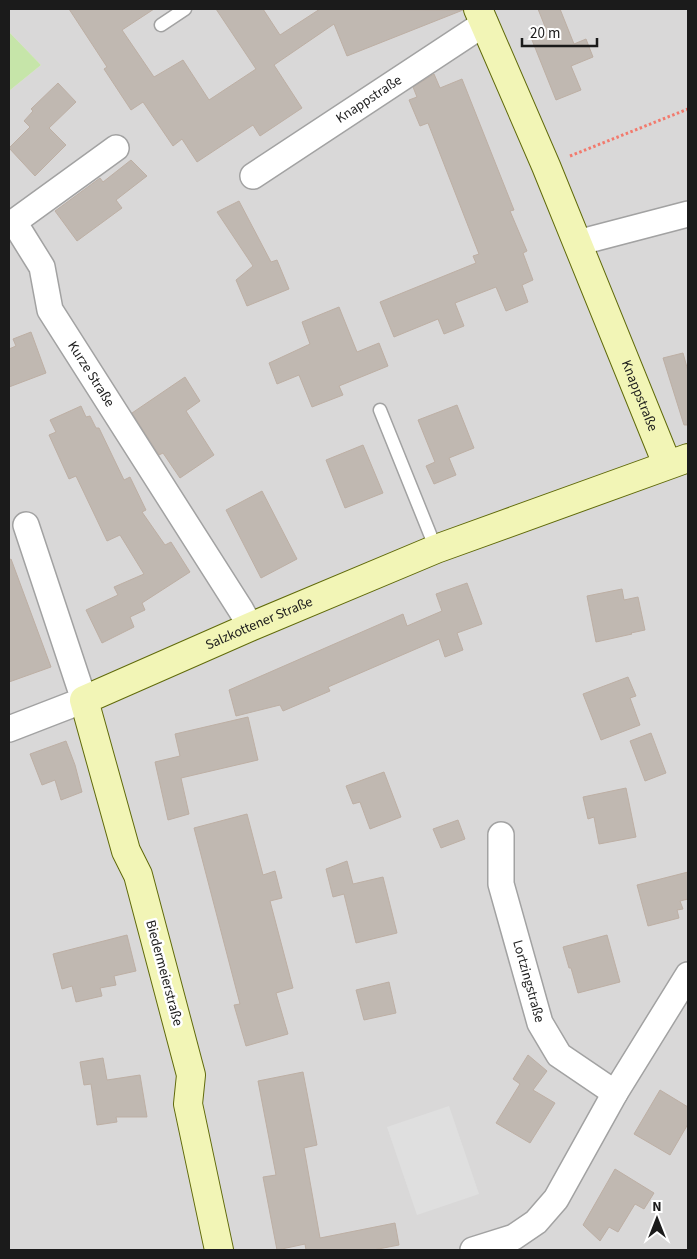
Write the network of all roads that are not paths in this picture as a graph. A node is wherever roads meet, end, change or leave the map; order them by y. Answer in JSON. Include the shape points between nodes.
{"nodes":[{"id":1,"x":185,"y":9,"type":"edge"},
{"id":2,"x":482,"y":16,"type":"edge"},
{"id":3,"x":161,"y":25,"type":"dead end"},
{"id":4,"x":116,"y":148,"type":"dead end"},
{"id":5,"x":253,"y":176,"type":"dead end"},
{"id":6,"x":688,"y":214,"type":"edge"},
{"id":7,"x":576,"y":243,"type":"junction"},
{"id":8,"x":380,"y":410,"type":"dead end"},
{"id":9,"x":678,"y":461,"type":"edge"},
{"id":10,"x":26,"y":525,"type":"dead end"},
{"id":11,"x":436,"y":550,"type":"junction"},
{"id":12,"x":250,"y":627,"type":"junction"},
{"id":13,"x":84,"y":700,"type":"junction"},
{"id":14,"x":9,"y":728,"type":"edge"},
{"id":15,"x":501,"y":835,"type":"dead end"},
{"id":16,"x":688,"y":975,"type":"edge"},
{"id":17,"x":616,"y":1093,"type":"junction"},
{"id":18,"x":219,"y":1250,"type":"edge"},
{"id":19,"x":474,"y":1250,"type":"edge"}],
"edges":[{"from":1,"to":3,"type":"lane"},
{"from":2,"to":5,"type":"street","name":"Knappstraße"},
{"from":2,"to":7,"type":"street","name":"Knappstraße"},
{"from":4,"to":12,"type":"street","name":"Kurze Straße","via":[[14,222],[42,267],[50,310]]},
{"from":6,"to":7,"type":"street"},
{"from":7,"to":9,"type":"street","name":"Knappstraße"},
{"from":8,"to":11,"type":"lane"},
{"from":9,"to":11,"type":"street","name":"Salzkottener Straße"},
{"from":10,"to":13,"type":"street"},
{"from":11,"to":12,"type":"street","name":"Salzkottener Straße"},
{"from":12,"to":13,"type":"street","name":"Salzkottener Straße"},
{"from":13,"to":14,"type":"street","name":"Salzkottener Straße"},
{"from":13,"to":18,"type":"street","name":"Biedermeierstraße","via":[[126,851],[138,876],[191,1075],[188,1104]]},
{"from":15,"to":17,"type":"street","name":"Lortzingstraße","via":[[501,884],[540,1023],[559,1055]]},
{"from":16,"to":17,"type":"street"},
{"from":17,"to":19,"type":"street","via":[[556,1199],[536,1222],[514,1237]]}]}
